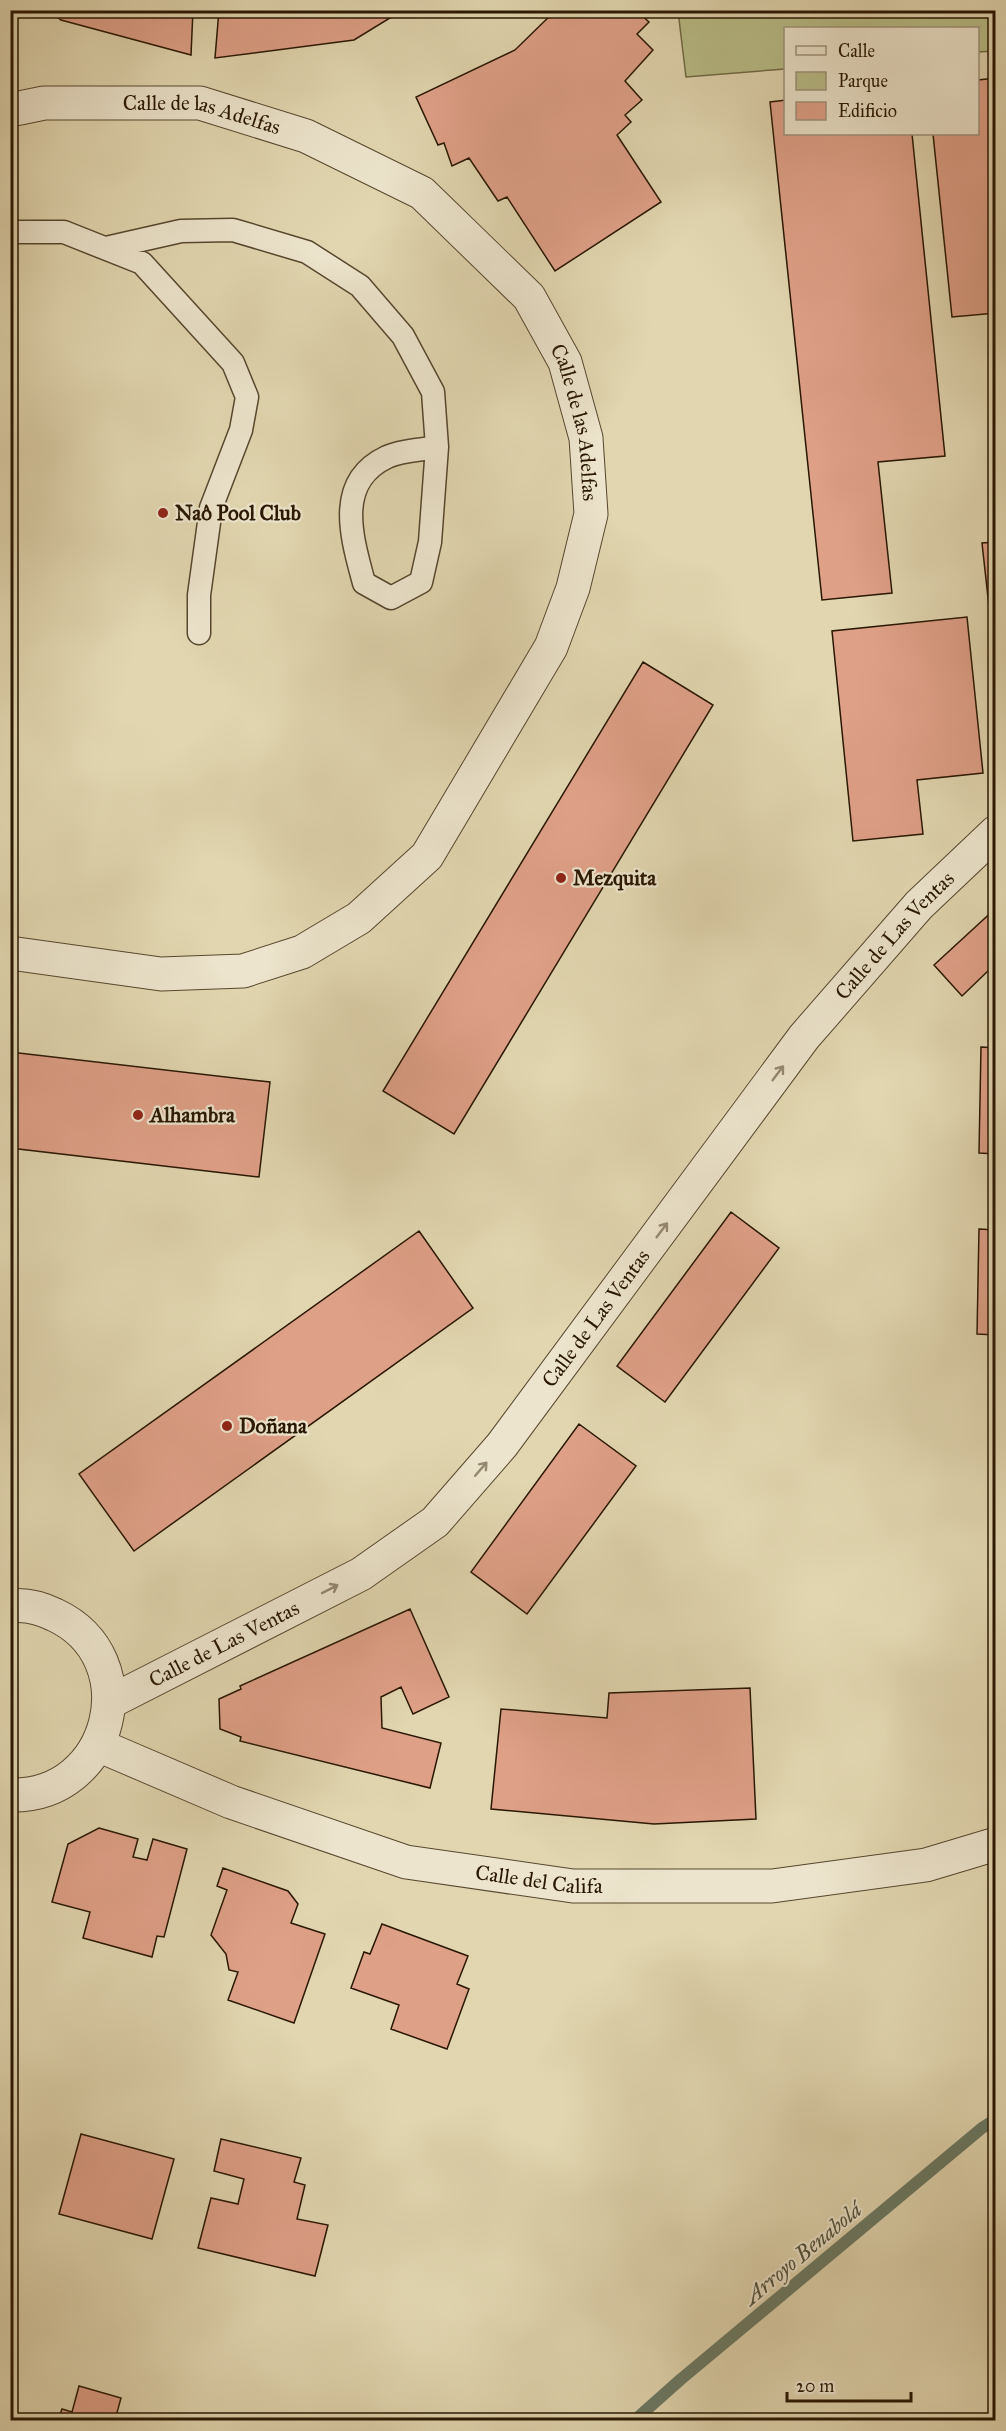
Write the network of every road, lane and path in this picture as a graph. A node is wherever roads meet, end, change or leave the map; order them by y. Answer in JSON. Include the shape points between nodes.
{"nodes":[{"id":1,"x":10,"y":110,"type":"edge"},
{"id":2,"x":10,"y":232,"type":"edge"},
{"id":3,"x":106,"y":248,"type":"junction"},
{"id":4,"x":437,"y":447,"type":"junction"},
{"id":5,"x":199,"y":633,"type":"dead end"},
{"id":6,"x":996,"y":832,"type":"edge"},
{"id":7,"x":10,"y":953,"type":"edge"},
{"id":8,"x":10,"y":1606,"type":"edge"},
{"id":9,"x":110,"y":1702,"type":"junction"},
{"id":10,"x":98,"y":1745,"type":"junction"},
{"id":11,"x":11,"y":1802,"type":"edge"},
{"id":12,"x":996,"y":1844,"type":"edge"}],
"edges":[{"from":1,"to":7,"type":"street","name":"Calle de las Adelfas","via":[[44,103],[200,103],[306,136],[422,193],[529,297],[565,362],[586,438],[591,514],[573,588],[551,647],[427,856],[359,918],[302,952],[243,971],[161,975]]},
{"from":2,"to":3,"type":"lane","via":[[64,232]]},
{"from":3,"to":4,"type":"lane","via":[[181,231],[233,230],[307,252],[360,286],[403,336],[433,392]]},
{"from":3,"to":5,"type":"lane","via":[[142,263],[233,363],[247,397],[241,430],[211,508],[199,595]]},
{"from":4,"to":4,"type":"lane","via":[[388,456],[362,473],[350,503],[355,550],[364,583],[391,598],[421,582],[430,542]]},
{"from":9,"to":6,"type":"street","name":"Calle de Las Ventas","one_way":true,"via":[[361,1574],[435,1522],[502,1445],[804,1037],[919,905]]},
{"from":8,"to":9,"type":"street","via":[[43,1609],[65,1619],[84,1635],[107,1678]]},
{"from":9,"to":10,"type":"street"},
{"from":10,"to":11,"type":"street","via":[[88,1760],[62,1783]]},
{"from":10,"to":12,"type":"street","name":"Calle del Califa","via":[[231,1802],[406,1862],[573,1886],[772,1886],[926,1865]]}]}
